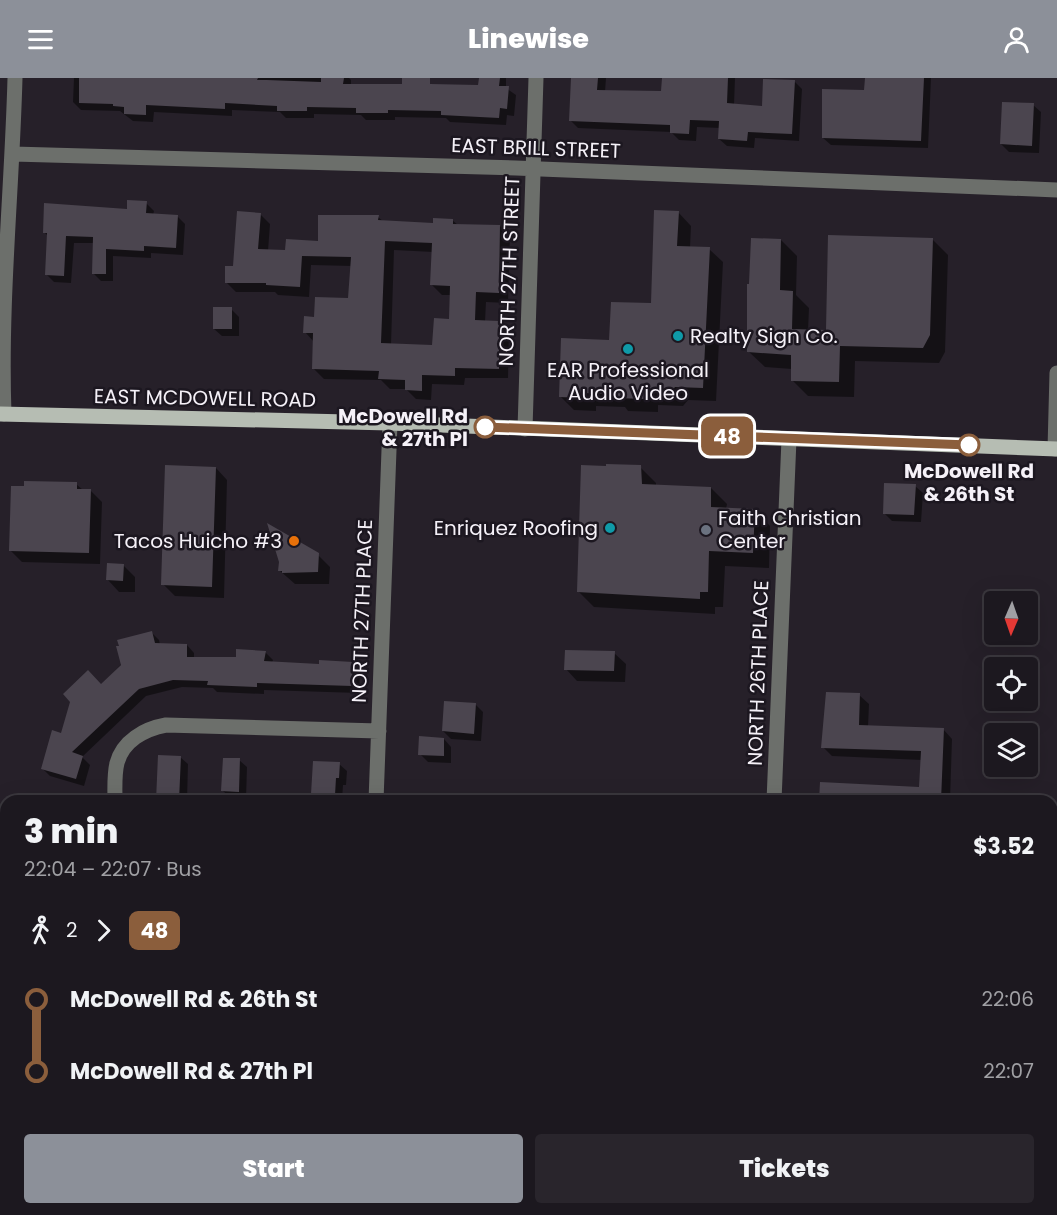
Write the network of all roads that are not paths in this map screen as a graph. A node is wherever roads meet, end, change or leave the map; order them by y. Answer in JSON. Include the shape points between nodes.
{"nodes":[{"id":1,"x":15,"y":78,"type":"edge"},
{"id":2,"x":536,"y":78,"type":"edge"},
{"id":3,"x":13,"y":154,"type":"junction"},
{"id":4,"x":533,"y":169,"type":"junction"},
{"id":5,"x":1057,"y":190,"type":"edge"},
{"id":6,"x":1057,"y":373,"type":"edge"},
{"id":7,"x":2,"y":414,"type":"edge"},
{"id":8,"x":390,"y":423,"type":"junction"},
{"id":9,"x":525,"y":429,"type":"junction"},
{"id":10,"x":789,"y":439,"type":"junction"},
{"id":11,"x":1056,"y":449,"type":"edge"},
{"id":12,"x":379,"y":731,"type":"junction"},
{"id":13,"x":115,"y":795,"type":"edge"},
{"id":14,"x":376,"y":795,"type":"edge"},
{"id":15,"x":774,"y":795,"type":"edge"}],
"edges":[{"from":1,"to":3,"type":"street"},
{"from":2,"to":4,"type":"street","name":"NORTH 27TH STREET"},
{"from":3,"to":4,"type":"street","name":"EAST BRILL STREET"},
{"from":3,"to":7,"type":"street","via":[[5,269]]},
{"from":4,"to":5,"type":"street","name":"EAST BRILL STREET"},
{"from":4,"to":9,"type":"street","name":"NORTH 27TH STREET"},
{"from":6,"to":11,"type":"street"},
{"from":7,"to":8,"type":"main road","name":"EAST MCDOWELL ROAD"},
{"from":8,"to":9,"type":"main road","name":"EAST MCDOWELL ROAD"},
{"from":8,"to":12,"type":"street","name":"NORTH 27TH PLACE"},
{"from":9,"to":10,"type":"main road","name":"EAST MCDOWELL ROAD"},
{"from":10,"to":11,"type":"main road","name":"EAST MCDOWELL ROAD"},
{"from":10,"to":15,"type":"street","name":"NORTH 26TH PLACE"},
{"from":12,"to":13,"type":"street","via":[[166,725],[137,735],[123,748],[116,764]]},
{"from":12,"to":14,"type":"street","name":"NORTH 27TH PLACE"}]}
